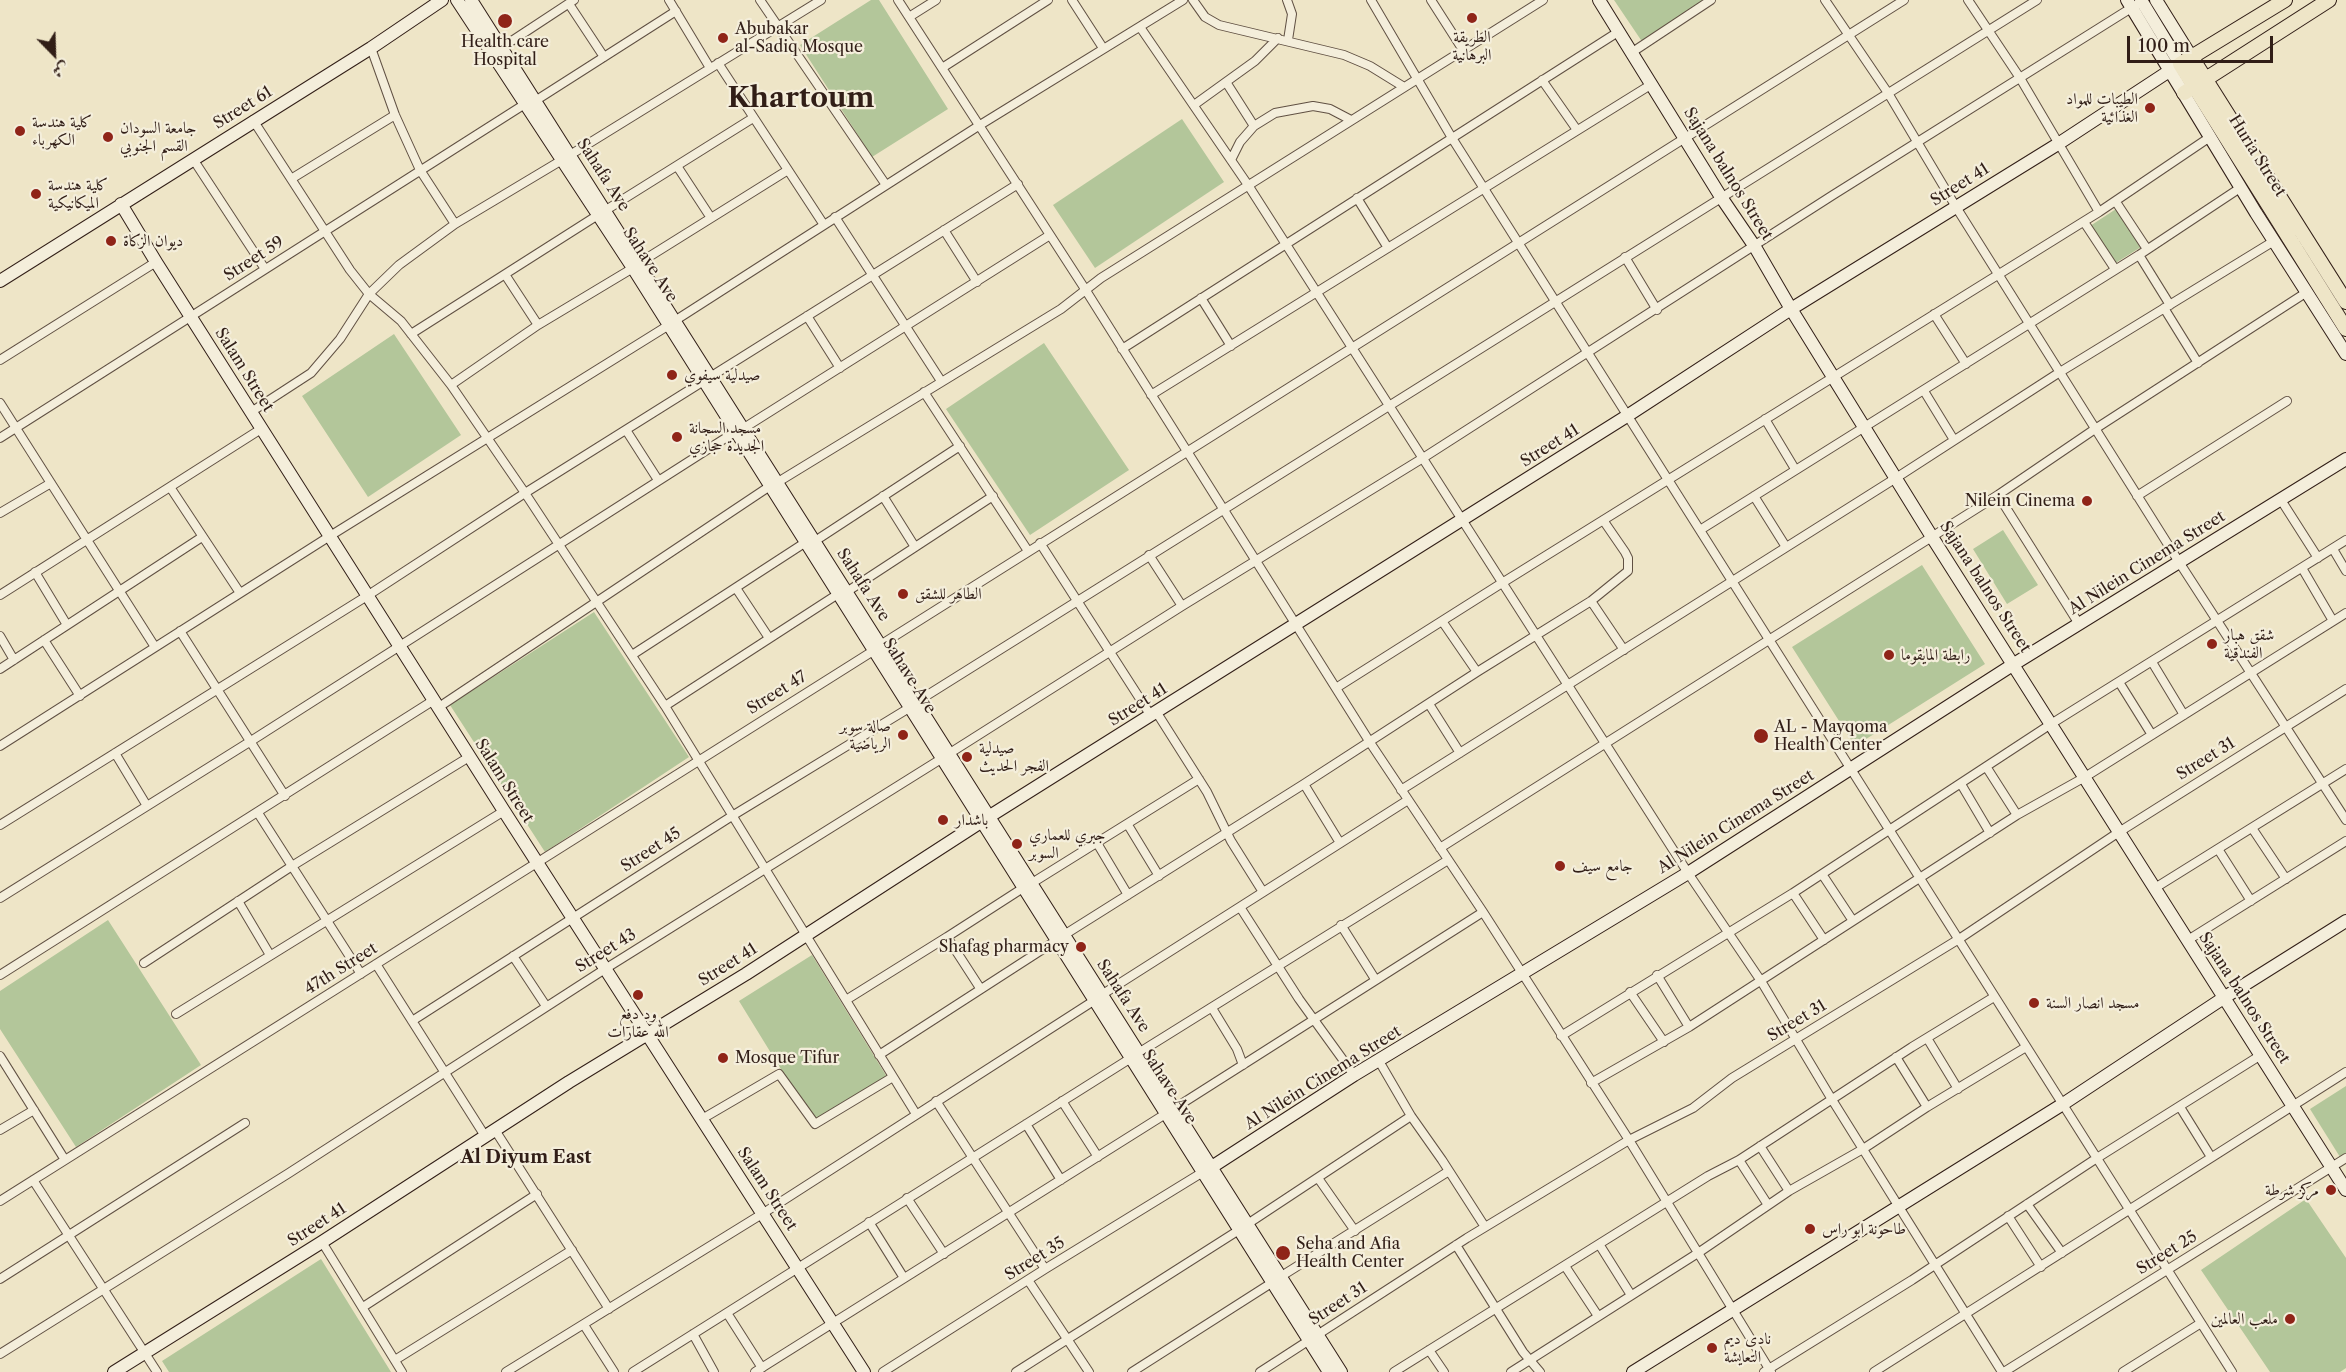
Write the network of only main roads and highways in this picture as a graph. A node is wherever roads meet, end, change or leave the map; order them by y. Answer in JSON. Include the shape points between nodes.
{"nodes":[{"id":1,"x":2285,"y":0,"type":"edge"},
{"id":2,"x":2329,"y":0,"type":"edge"},
{"id":3,"x":2195,"y":86,"type":"junction"},
{"id":4,"x":2346,"y":302,"type":"edge"},
{"id":5,"x":2344,"y":320,"type":"edge"}],
"edges":[{"from":1,"to":3,"type":"main road","name":"Huria Street","via":[[2181,64]]},
{"from":2,"to":3,"type":"main road"},
{"from":3,"to":4,"type":"main road","name":"Huria Street"},
{"from":3,"to":5,"type":"main road","name":"Huria Street"}]}
